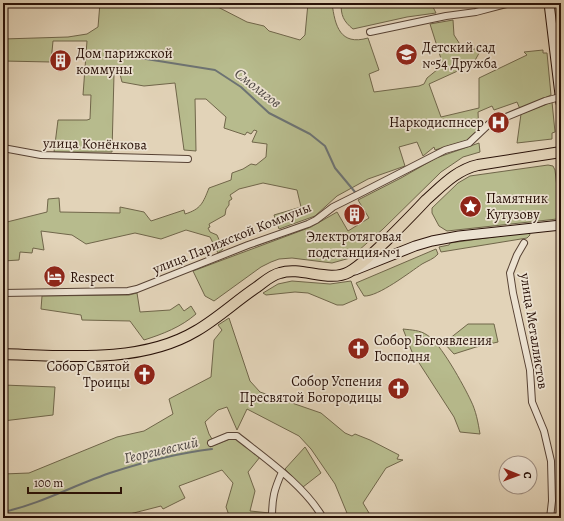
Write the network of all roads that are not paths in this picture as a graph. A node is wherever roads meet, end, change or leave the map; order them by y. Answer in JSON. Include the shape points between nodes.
{"nodes":[{"id":1,"x":510,"y":3,"type":"edge"},
{"id":2,"x":549,"y":3,"type":"edge"},
{"id":3,"x":370,"y":32,"type":"dead end"},
{"id":4,"x":561,"y":100,"type":"edge"},
{"id":5,"x":3,"y":148,"type":"edge"},
{"id":6,"x":561,"y":152,"type":"edge"},
{"id":7,"x":188,"y":159,"type":"dead end"},
{"id":8,"x":561,"y":225,"type":"edge"},
{"id":9,"x":524,"y":243,"type":"dead end"},
{"id":10,"x":348,"y":272,"type":"junction"},
{"id":11,"x":3,"y":294,"type":"edge"},
{"id":12,"x":3,"y":354,"type":"edge"},
{"id":13,"x":211,"y":442,"type":"dead end"},
{"id":14,"x":282,"y":472,"type":"junction"},
{"id":15,"x":272,"y":518,"type":"edge"},
{"id":16,"x":323,"y":518,"type":"edge"},
{"id":17,"x":550,"y":518,"type":"edge"}],
"edges":[{"from":1,"to":3,"type":"street"},
{"from":2,"to":4,"type":"main road"},
{"from":4,"to":11,"type":"street","name":"улица Парижской Коммуны","via":[[545,101],[489,124],[469,143],[445,150],[333,207],[308,224],[137,289]]},
{"from":5,"to":7,"type":"street","name":"улица Конёнкова","via":[[40,155]]},
{"from":6,"to":10,"type":"main road","via":[[478,164],[460,171],[372,254]]},
{"from":8,"to":10,"type":"main road","via":[[432,241]]},
{"from":9,"to":17,"type":"street","name":"улица Металлистов","via":[[510,273],[530,370],[532,402],[544,431],[551,461]]},
{"from":10,"to":12,"type":"main road","via":[[333,275],[287,271],[278,273],[196,331],[143,351],[100,356]]},
{"from":13,"to":14,"type":"street","via":[[228,436],[238,436]]},
{"from":14,"to":15,"type":"street","via":[[274,491]]},
{"from":14,"to":16,"type":"street","via":[[316,506]]}]}
